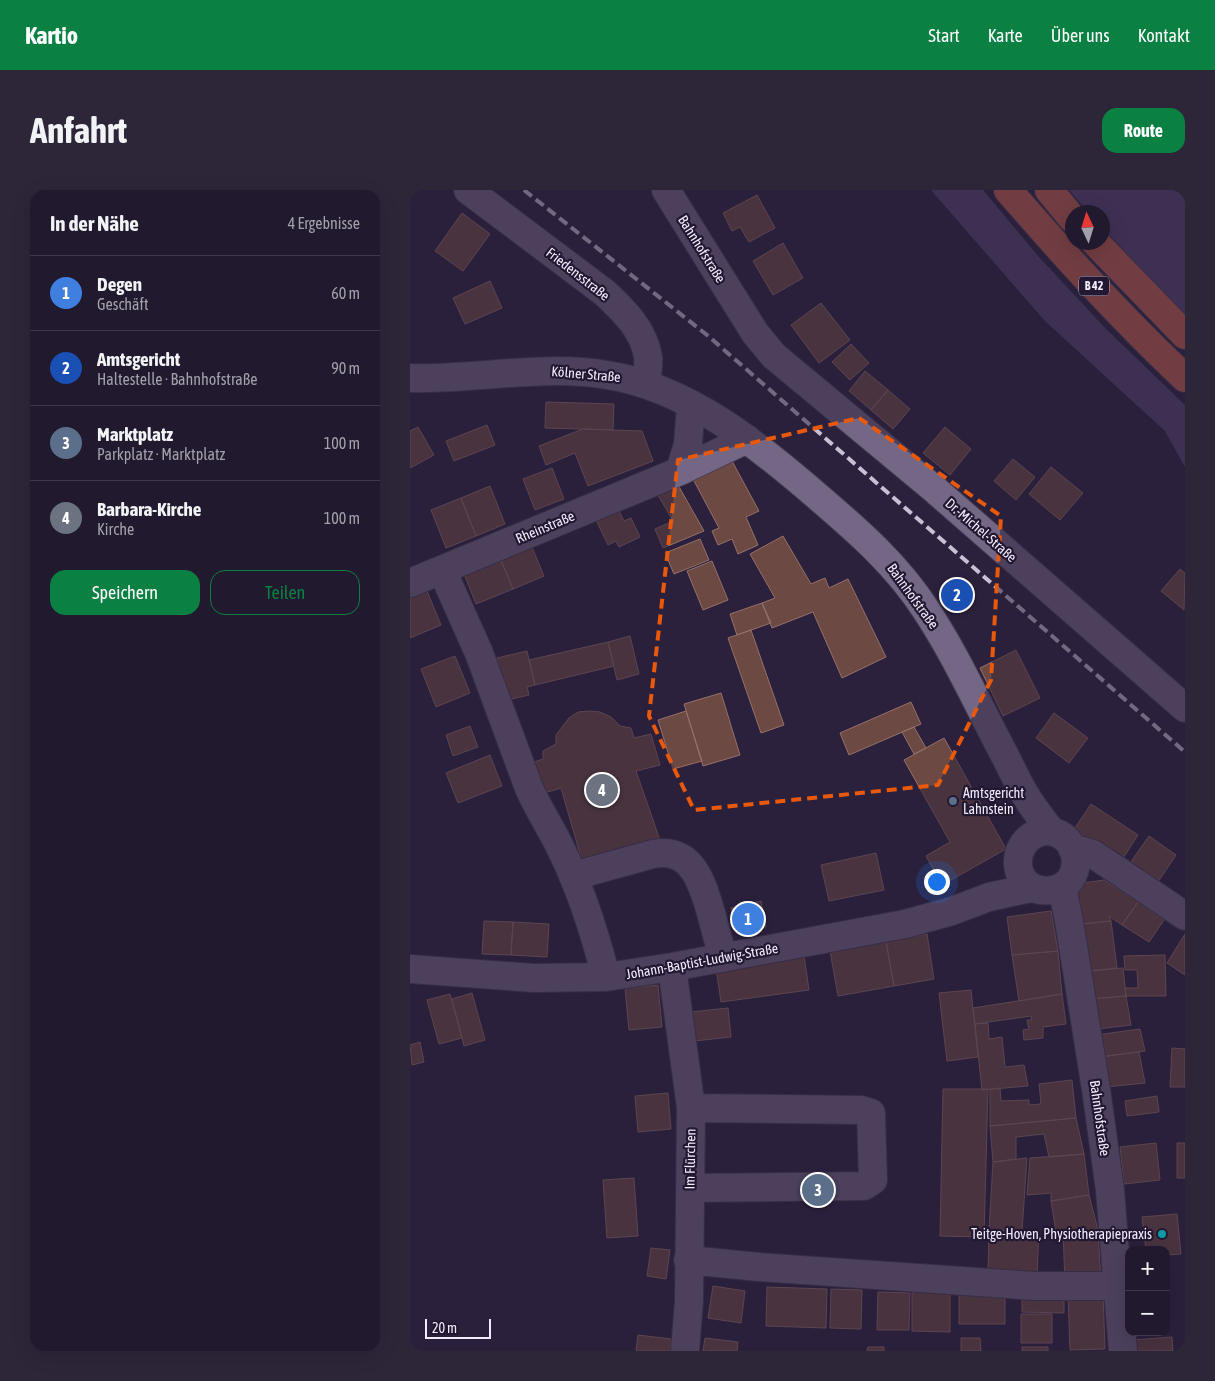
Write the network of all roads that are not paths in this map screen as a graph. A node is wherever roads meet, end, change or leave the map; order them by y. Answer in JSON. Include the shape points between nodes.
{"nodes":[{"id":1,"x":468,"y":190,"type":"edge"},
{"id":2,"x":666,"y":190,"type":"edge"},
{"id":3,"x":1008,"y":190,"type":"edge"},
{"id":4,"x":1049,"y":190,"type":"edge"},
{"id":5,"x":1065,"y":209,"type":"edge"},
{"id":6,"x":1103,"y":250,"type":"edge"},
{"id":7,"x":1185,"y":335,"type":"edge"},
{"id":8,"x":774,"y":356,"type":"joint"},
{"id":9,"x":410,"y":378,"type":"edge"},
{"id":10,"x":1185,"y":378,"type":"edge"},
{"id":11,"x":646,"y":384,"type":"junction"},
{"id":12,"x":691,"y":404,"type":"junction"},
{"id":13,"x":747,"y":439,"type":"junction"},
{"id":14,"x":680,"y":471,"type":"junction"},
{"id":15,"x":442,"y":570,"type":"junction"},
{"id":16,"x":410,"y":583,"type":"edge"},
{"id":17,"x":1185,"y":708,"type":"edge"},
{"id":18,"x":1026,"y":796,"type":"junction"},
{"id":19,"x":1051,"y":831,"type":"junction"},
{"id":20,"x":1022,"y":852,"type":"junction"},
{"id":21,"x":1070,"y":869,"type":"junction"},
{"id":22,"x":572,"y":876,"type":"junction"},
{"id":23,"x":1031,"y":888,"type":"junction"},
{"id":24,"x":989,"y":897,"type":"junction"},
{"id":25,"x":1185,"y":916,"type":"edge"},
{"id":26,"x":723,"y":958,"type":"junction"},
{"id":27,"x":672,"y":967,"type":"junction"},
{"id":28,"x":410,"y":969,"type":"edge"},
{"id":29,"x":606,"y":977,"type":"junction"},
{"id":30,"x":691,"y":1108,"type":"junction"},
{"id":31,"x":690,"y":1188,"type":"junction"},
{"id":32,"x":688,"y":1260,"type":"junction"},
{"id":33,"x":1119,"y":1286,"type":"junction"},
{"id":34,"x":685,"y":1351,"type":"edge"},
{"id":35,"x":1123,"y":1351,"type":"edge"}],
"edges":[{"from":1,"to":11,"type":"street","name":"Friedensstraße","via":[[623,310],[645,345],[648,358]]},
{"from":2,"to":8,"type":"street","name":"Bahnhofstraße","via":[[755,333]]},
{"from":3,"to":10,"type":"highway","number":"B 42","via":[[1112,306]]},
{"from":4,"to":5,"type":"highway"},
{"from":6,"to":7,"type":"highway","number":"B 42"},
{"from":8,"to":17,"type":"street","name":"Dr.-Michel-Straße","via":[[933,488]]},
{"from":9,"to":11,"type":"street","name":"Kölner Straße","via":[[562,370],[606,374]]},
{"from":11,"to":12,"type":"street","name":"Kölner Straße"},
{"from":12,"to":13,"type":"street","name":"Kölner Straße"},
{"from":12,"to":14,"type":"street","via":[[688,444]]},
{"from":13,"to":14,"type":"street","name":"Rheinstraße"},
{"from":13,"to":18,"type":"street","name":"Bahnhofstraße","via":[[868,539],[890,562],[939,632]]},
{"from":14,"to":15,"type":"street","name":"Rheinstraße"},
{"from":15,"to":16,"type":"street","name":"Rheinstraße"},
{"from":15,"to":22,"type":"street","via":[[479,653],[529,788]]},
{"from":18,"to":19,"type":"street","name":"Bahnhofstraße"},
{"from":18,"to":20,"type":"street","name":"Bahnhofstraße","via":[[1028,816]]},
{"from":19,"to":20,"type":"street","via":[[1038,832]]},
{"from":19,"to":21,"type":"street","name":"Bahnhofstraße","via":[[1062,834]]},
{"from":20,"to":23,"type":"street","via":[[1022,878]]},
{"from":20,"to":24,"type":"street","name":"Johann-Baptist-Ludwig-Straße","via":[[1009,877]]},
{"from":21,"to":23,"type":"street","via":[[1046,891]]},
{"from":21,"to":25,"type":"street","via":[[1112,869]]},
{"from":21,"to":33,"type":"street","name":"Bahnhofstraße","via":[[1069,921],[1104,1138]]},
{"from":22,"to":26,"type":"street","via":[[653,854],[676,855],[697,873],[704,887]]},
{"from":22,"to":29,"type":"street"},
{"from":23,"to":24,"type":"street","name":"Johann-Baptist-Ludwig-Straße"},
{"from":24,"to":26,"type":"street","name":"Johann-Baptist-Ludwig-Straße","via":[[923,920]]},
{"from":26,"to":27,"type":"street","name":"Johann-Baptist-Ludwig-Straße"},
{"from":27,"to":29,"type":"street","name":"Johann-Baptist-Ludwig-Straße"},
{"from":27,"to":30,"type":"street","name":"Im Flürchen"},
{"from":28,"to":29,"type":"street","name":"Johann-Baptist-Ludwig-Straße","via":[[534,978]]},
{"from":30,"to":31,"type":"street","name":"Im Flürchen"},
{"from":30,"to":31,"type":"street","via":[[861,1110],[871,1113],[873,1180],[864,1186]]},
{"from":31,"to":32,"type":"street","name":"Im Flürchen"},
{"from":32,"to":33,"type":"street","via":[[1035,1286]]},
{"from":32,"to":34,"type":"street","name":"Im Flürchen"},
{"from":33,"to":35,"type":"street","name":"Bahnhofstraße"}]}
